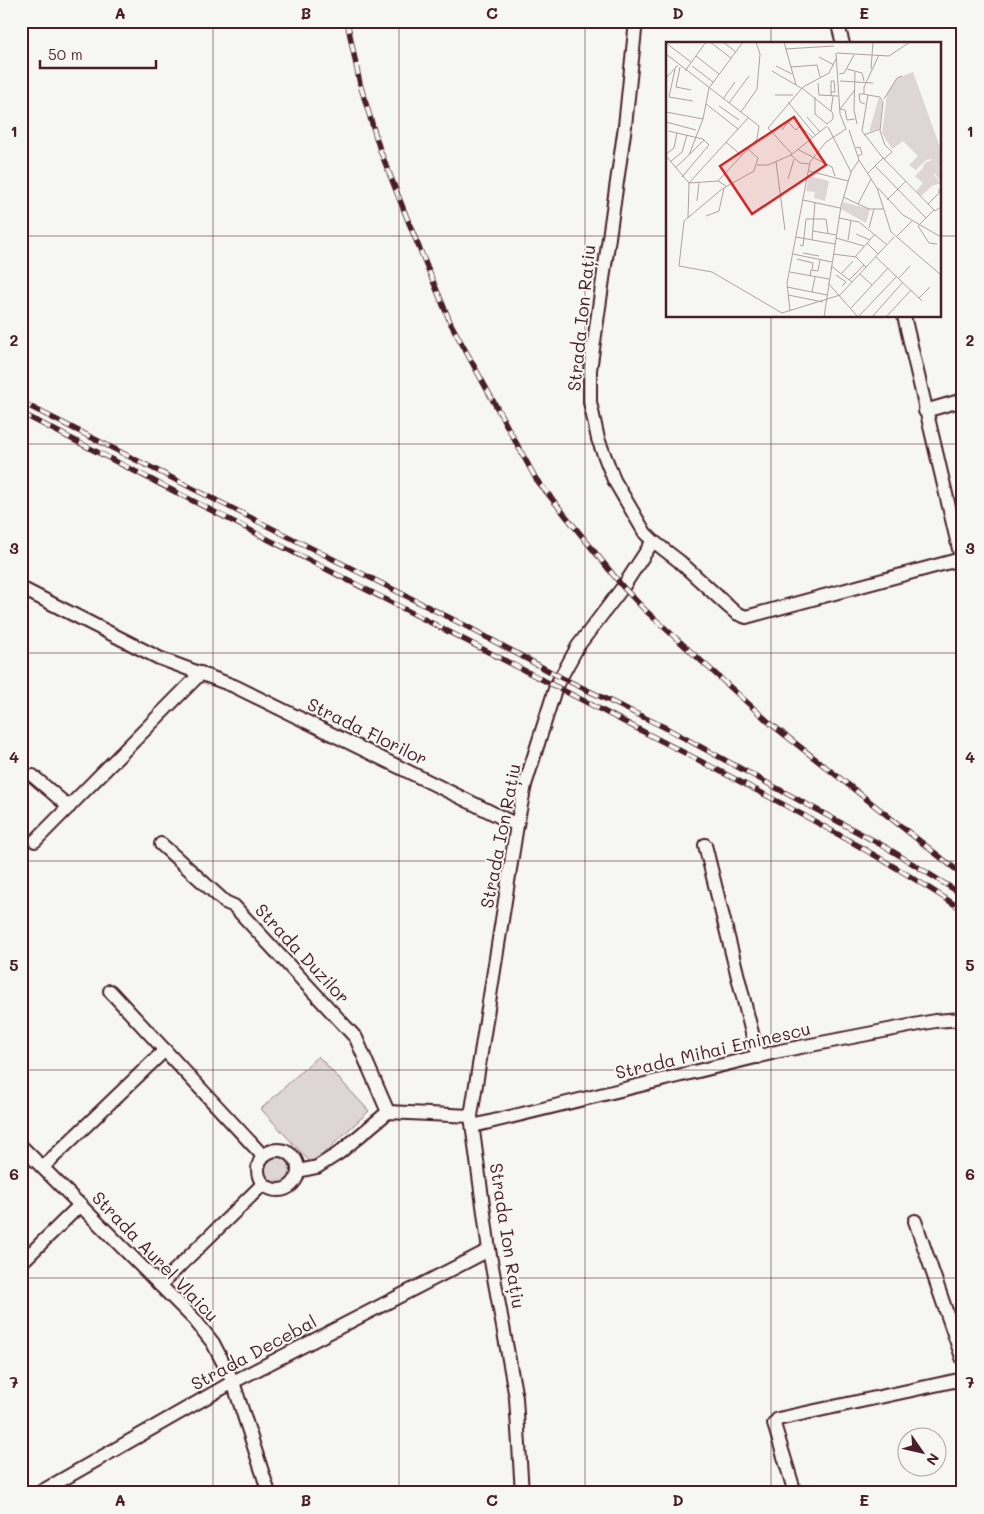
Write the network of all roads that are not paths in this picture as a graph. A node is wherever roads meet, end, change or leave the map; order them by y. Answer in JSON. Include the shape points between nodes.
{"nodes":[{"id":1,"x":636,"y":21,"type":"edge"},
{"id":2,"x":838,"y":21,"type":"edge"},
{"id":3,"x":842,"y":42,"type":"edge"},
{"id":4,"x":904,"y":318,"type":"edge"},
{"id":5,"x":963,"y":400,"type":"edge"},
{"id":6,"x":925,"y":411,"type":"junction"},
{"id":7,"x":653,"y":541,"type":"junction"},
{"id":8,"x":962,"y":562,"type":"edge"},
{"id":9,"x":21,"y":588,"type":"edge"},
{"id":10,"x":200,"y":673,"type":"junction"},
{"id":11,"x":33,"y":776,"type":"dead end"},
{"id":12,"x":69,"y":807,"type":"junction"},
{"id":13,"x":517,"y":825,"type":"junction"},
{"id":14,"x":35,"y":841,"type":"dead end"},
{"id":15,"x":161,"y":844,"type":"dead end"},
{"id":16,"x":705,"y":845,"type":"dead end"},
{"id":17,"x":110,"y":991,"type":"dead end"},
{"id":18,"x":963,"y":1019,"type":"edge"},
{"id":19,"x":165,"y":1050,"type":"junction"},
{"id":20,"x":758,"y":1057,"type":"junction"},
{"id":21,"x":388,"y":1112,"type":"junction"},
{"id":22,"x":472,"y":1121,"type":"junction"},
{"id":23,"x":21,"y":1146,"type":"edge"},
{"id":24,"x":263,"y":1156,"type":"junction"},
{"id":25,"x":43,"y":1167,"type":"junction"},
{"id":26,"x":298,"y":1171,"type":"junction"},
{"id":27,"x":264,"y":1184,"type":"junction"},
{"id":28,"x":81,"y":1204,"type":"junction"},
{"id":29,"x":915,"y":1221,"type":"dead end"},
{"id":30,"x":489,"y":1250,"type":"junction"},
{"id":31,"x":21,"y":1263,"type":"edge"},
{"id":32,"x":160,"y":1285,"type":"junction"},
{"id":33,"x":963,"y":1360,"type":"edge"},
{"id":34,"x":963,"y":1379,"type":"edge"},
{"id":35,"x":233,"y":1382,"type":"junction"},
{"id":36,"x":39,"y":1493,"type":"edge"},
{"id":37,"x":269,"y":1493,"type":"edge"},
{"id":38,"x":522,"y":1493,"type":"edge"},
{"id":39,"x":795,"y":1493,"type":"edge"}],
"edges":[{"from":1,"to":7,"type":"street","name":"Strada Ion Rațiu","via":[[625,126],[590,370],[590,402],[598,439],[614,480]]},
{"from":2,"to":3,"type":"street"},
{"from":4,"to":6,"type":"street"},
{"from":5,"to":6,"type":"street"},
{"from":6,"to":8,"type":"street"},
{"from":7,"to":8,"type":"street","via":[[746,617]]},
{"from":7,"to":13,"type":"street","name":"Strada Ion Rațiu","via":[[578,646],[556,686],[525,785]]},
{"from":9,"to":10,"type":"street","name":"Strada Florilor","via":[[159,658]]},
{"from":10,"to":12,"type":"street"},
{"from":10,"to":13,"type":"street","name":"Strada Florilor","via":[[234,686]]},
{"from":11,"to":12,"type":"street"},
{"from":12,"to":14,"type":"street"},
{"from":13,"to":22,"type":"street","name":"Strada Ion Rațiu"},
{"from":15,"to":21,"type":"street","name":"Strada Duzilor","via":[[225,902],[234,906],[356,1038]]},
{"from":16,"to":20,"type":"street"},
{"from":17,"to":19,"type":"street"},
{"from":18,"to":20,"type":"street","name":"Strada Mihai Eminescu","via":[[936,1021]]},
{"from":19,"to":24,"type":"street"},
{"from":19,"to":25,"type":"street"},
{"from":20,"to":22,"type":"street","name":"Strada Mihai Eminescu"},
{"from":21,"to":22,"type":"street","name":"Strada Mihai Eminescu"},
{"from":21,"to":26,"type":"street","via":[[339,1153],[317,1167]]},
{"from":22,"to":30,"type":"street","name":"Strada Ion Rațiu"},
{"from":23,"to":25,"type":"street","name":"Strada Aurel Vlaicu"},
{"from":24,"to":26,"type":"street","via":[[274,1150],[286,1151],[295,1159]]},
{"from":24,"to":27,"type":"street","via":[[258,1172]]},
{"from":25,"to":28,"type":"street","name":"Strada Aurel Vlaicu"},
{"from":26,"to":27,"type":"street","via":[[294,1182],[284,1189],[273,1189]]},
{"from":27,"to":32,"type":"street"},
{"from":28,"to":31,"type":"street"},
{"from":28,"to":32,"type":"street","name":"Strada Aurel Vlaicu"},
{"from":29,"to":33,"type":"street"},
{"from":30,"to":35,"type":"street","name":"Strada Decebal"},
{"from":30,"to":38,"type":"street","name":"Strada Ion Rațiu","via":[[516,1398]]},
{"from":32,"to":35,"type":"street","name":"Strada Aurel Vlaicu","via":[[213,1343]]},
{"from":34,"to":39,"type":"street","via":[[778,1419],[774,1424]]},
{"from":35,"to":36,"type":"street","name":"Strada Decebal"},
{"from":35,"to":37,"type":"street","name":"Strada Aurel Vlaicu"}]}
